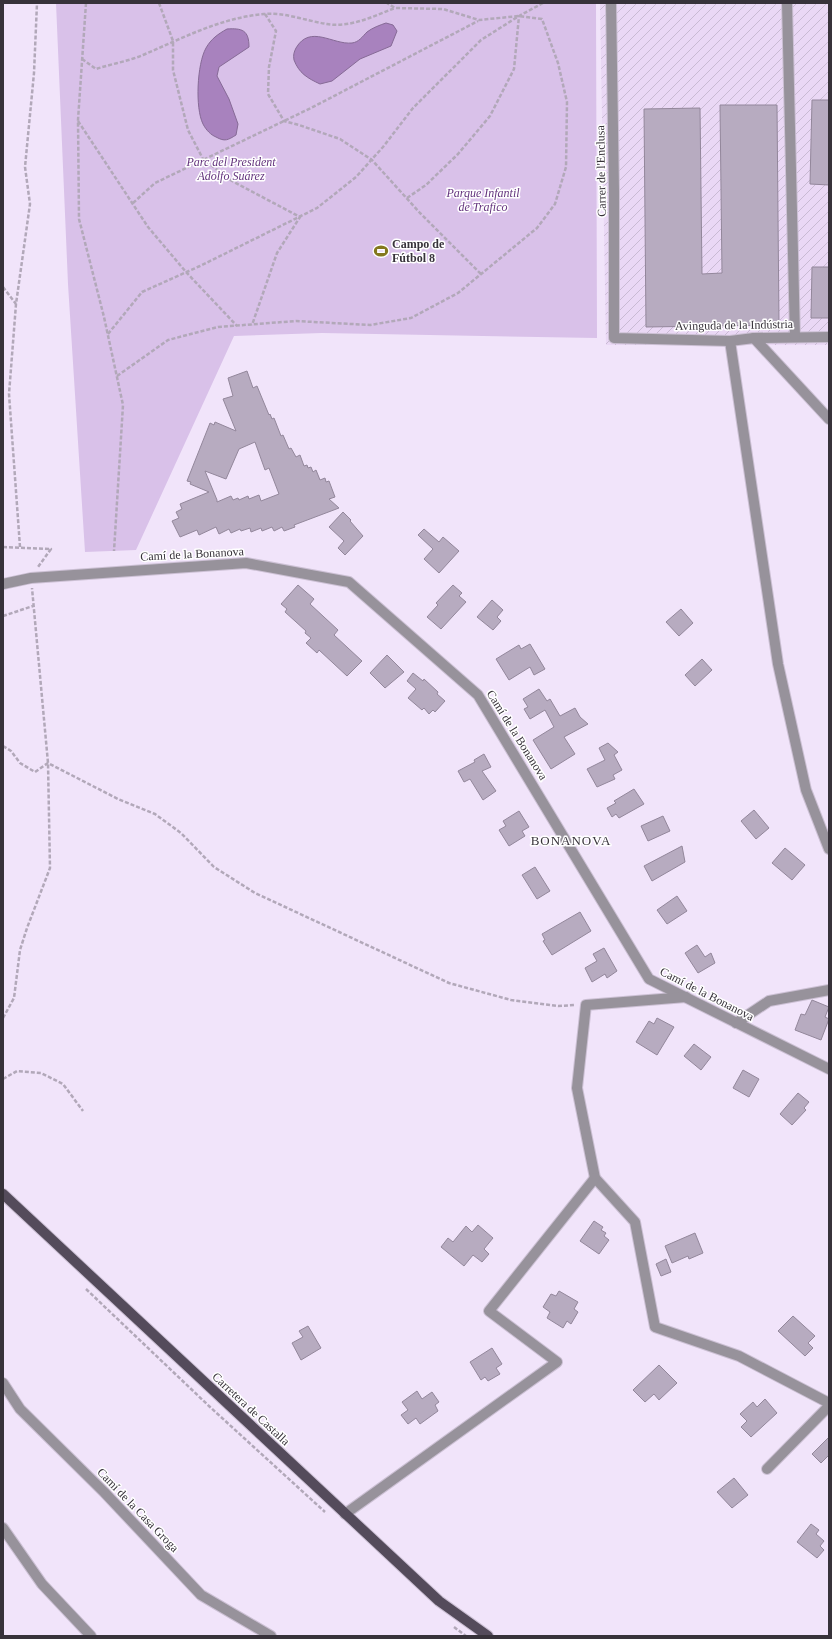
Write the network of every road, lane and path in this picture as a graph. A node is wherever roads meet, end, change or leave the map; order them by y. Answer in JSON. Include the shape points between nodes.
{"nodes":[{"id":1,"x":37,"y":3,"type":"edge"},
{"id":2,"x":86,"y":3,"type":"edge"},
{"id":3,"x":159,"y":3,"type":"edge"},
{"id":4,"x":387,"y":3,"type":"edge"},
{"id":5,"x":543,"y":3,"type":"edge"},
{"id":6,"x":611,"y":3,"type":"edge"},
{"id":7,"x":787,"y":3,"type":"edge"},
{"id":8,"x":395,"y":8,"type":"junction"},
{"id":9,"x":265,"y":14,"type":"junction"},
{"id":10,"x":519,"y":16,"type":"junction"},
{"id":11,"x":479,"y":20,"type":"junction"},
{"id":12,"x":173,"y":41,"type":"junction"},
{"id":13,"x":82,"y":59,"type":"junction"},
{"id":14,"x":78,"y":120,"type":"junction"},
{"id":15,"x":284,"y":121,"type":"junction"},
{"id":16,"x":203,"y":159,"type":"junction"},
{"id":17,"x":372,"y":160,"type":"junction"},
{"id":18,"x":407,"y":198,"type":"junction"},
{"id":19,"x":133,"y":203,"type":"junction"},
{"id":20,"x":300,"y":216,"type":"junction"},
{"id":21,"x":186,"y":272,"type":"junction"},
{"id":22,"x":481,"y":274,"type":"junction"},
{"id":23,"x":3,"y":287,"type":"edge"},
{"id":24,"x":16,"y":304,"type":"junction"},
{"id":25,"x":252,"y":325,"type":"junction"},
{"id":26,"x":237,"y":326,"type":"junction"},
{"id":27,"x":108,"y":334,"type":"junction"},
{"id":28,"x":829,"y":337,"type":"edge"},
{"id":29,"x":614,"y":338,"type":"joint"},
{"id":30,"x":754,"y":338,"type":"junction"},
{"id":31,"x":795,"y":338,"type":"junction"},
{"id":32,"x":730,"y":341,"type":"junction"},
{"id":33,"x":117,"y":376,"type":"junction"},
{"id":34,"x":829,"y":419,"type":"edge"},
{"id":35,"x":3,"y":547,"type":"edge"},
{"id":36,"x":20,"y":547,"type":"junction"},
{"id":37,"x":114,"y":551,"type":"dead end"},
{"id":38,"x":31,"y":578,"type":"junction"},
{"id":39,"x":3,"y":584,"type":"edge"},
{"id":40,"x":34,"y":606,"type":"junction"},
{"id":41,"x":3,"y":616,"type":"edge"},
{"id":42,"x":3,"y":746,"type":"edge"},
{"id":43,"x":48,"y":764,"type":"junction"},
{"id":44,"x":829,"y":849,"type":"edge"},
{"id":45,"x":829,"y":990,"type":"edge"},
{"id":46,"x":688,"y":997,"type":"junction"},
{"id":47,"x":586,"y":1005,"type":"junction"},
{"id":48,"x":3,"y":1018,"type":"edge"},
{"id":49,"x":736,"y":1023,"type":"junction"},
{"id":50,"x":829,"y":1069,"type":"edge"},
{"id":51,"x":3,"y":1079,"type":"edge"},
{"id":52,"x":83,"y":1111,"type":"dead end"},
{"id":53,"x":594,"y":1178,"type":"junction"},
{"id":54,"x":3,"y":1194,"type":"edge"},
{"id":55,"x":3,"y":1383,"type":"edge"},
{"id":56,"x":829,"y":1402,"type":"edge"},
{"id":57,"x":829,"y":1406,"type":"edge"},
{"id":58,"x":767,"y":1469,"type":"dead end"},
{"id":59,"x":345,"y":1514,"type":"junction"},
{"id":60,"x":3,"y":1528,"type":"edge"},
{"id":61,"x":92,"y":1636,"type":"edge"},
{"id":62,"x":271,"y":1636,"type":"edge"},
{"id":63,"x":488,"y":1636,"type":"edge"}],
"edges":[{"from":1,"to":24,"type":"path","via":[[34,73],[25,167],[30,204]]},
{"from":2,"to":13,"type":"path"},
{"from":3,"to":12,"type":"path"},
{"from":4,"to":8,"type":"path"},
{"from":5,"to":10,"type":"path"},
{"from":6,"to":29,"type":"street","name":"Carrer de l'Enclusa"},
{"from":7,"to":31,"type":"street"},
{"from":8,"to":9,"type":"path","via":[[358,22],[329,24]]},
{"from":8,"to":11,"type":"path","via":[[443,8]]},
{"from":9,"to":12,"type":"path","via":[[226,20]]},
{"from":9,"to":15,"type":"path","via":[[276,31],[269,67],[268,94]]},
{"from":10,"to":11,"type":"path"},
{"from":10,"to":17,"type":"path","via":[[481,40],[413,108]]},
{"from":10,"to":18,"type":"path","via":[[514,69],[490,116],[458,154]]},
{"from":10,"to":22,"type":"path","via":[[542,19],[558,63],[567,102],[566,167],[555,204],[537,228]]},
{"from":11,"to":15,"type":"path"},
{"from":12,"to":13,"type":"path","via":[[142,56],[96,69]]},
{"from":12,"to":16,"type":"path","via":[[173,70],[186,123]]},
{"from":13,"to":14,"type":"path"},
{"from":14,"to":19,"type":"path"},
{"from":14,"to":27,"type":"path","via":[[79,219]]},
{"from":15,"to":16,"type":"path"},
{"from":15,"to":17,"type":"path","via":[[340,139]]},
{"from":16,"to":19,"type":"path","via":[[155,183]]},
{"from":16,"to":20,"type":"path","via":[[232,181]]},
{"from":17,"to":18,"type":"path"},
{"from":17,"to":20,"type":"path","via":[[356,177],[317,208]]},
{"from":18,"to":22,"type":"path"},
{"from":19,"to":21,"type":"path","via":[[148,227]]},
{"from":20,"to":21,"type":"path"},
{"from":20,"to":25,"type":"path","via":[[277,253]]},
{"from":21,"to":26,"type":"path"},
{"from":21,"to":27,"type":"path","via":[[142,292]]},
{"from":22,"to":25,"type":"path","via":[[458,293],[411,318],[370,325],[296,321]]},
{"from":23,"to":24,"type":"path"},
{"from":24,"to":36,"type":"path","via":[[9,394]]},
{"from":25,"to":26,"type":"path"},
{"from":26,"to":33,"type":"path","via":[[218,327],[168,340]]},
{"from":27,"to":33,"type":"path"},
{"from":28,"to":31,"type":"street","name":"Avinguda de la Indústria"},
{"from":29,"to":32,"type":"street","name":"Avinguda de la Indústria"},
{"from":30,"to":31,"type":"street","name":"Avinguda de la Indústria"},
{"from":30,"to":32,"type":"street","name":"Avinguda de la Indústria"},
{"from":30,"to":34,"type":"street"},
{"from":32,"to":44,"type":"street","via":[[778,664],[806,790]]},
{"from":33,"to":37,"type":"path","via":[[123,405]]},
{"from":35,"to":36,"type":"path"},
{"from":36,"to":38,"type":"path","via":[[52,549]]},
{"from":38,"to":39,"type":"street","name":"Camí de la Bonanova"},
{"from":38,"to":40,"type":"path"},
{"from":38,"to":46,"type":"street","name":"Camí de la Bonanova","via":[[246,563],[349,582],[478,695],[649,979]]},
{"from":40,"to":41,"type":"path"},
{"from":40,"to":43,"type":"path"},
{"from":42,"to":43,"type":"path","via":[[11,751],[20,763],[35,772]]},
{"from":43,"to":47,"type":"path","via":[[118,799],[155,814],[181,833],[214,867],[255,893],[449,983],[511,1000],[558,1006]]},
{"from":43,"to":48,"type":"path","via":[[50,868],[20,950],[14,998]]},
{"from":45,"to":49,"type":"street","via":[[769,1001]]},
{"from":46,"to":47,"type":"street"},
{"from":46,"to":49,"type":"street","name":"Camí de la Bonanova"},
{"from":47,"to":53,"type":"street","via":[[577,1088]]},
{"from":49,"to":50,"type":"street","name":"Camí de la Bonanova"},
{"from":51,"to":52,"type":"path","via":[[17,1072],[41,1073],[63,1084]]},
{"from":53,"to":56,"type":"street","via":[[635,1222],[655,1327],[740,1356]]},
{"from":53,"to":59,"type":"street","via":[[489,1311],[557,1362]]},
{"from":54,"to":59,"type":"main road","name":"Carretera de Castalla"},
{"from":55,"to":62,"type":"street","name":"Camí de la Casa Groga","via":[[20,1408],[201,1595]]},
{"from":57,"to":58,"type":"street"},
{"from":59,"to":63,"type":"main road","name":"Carretera de Castalla","via":[[439,1601]]},
{"from":60,"to":61,"type":"street","via":[[42,1584]]}]}
